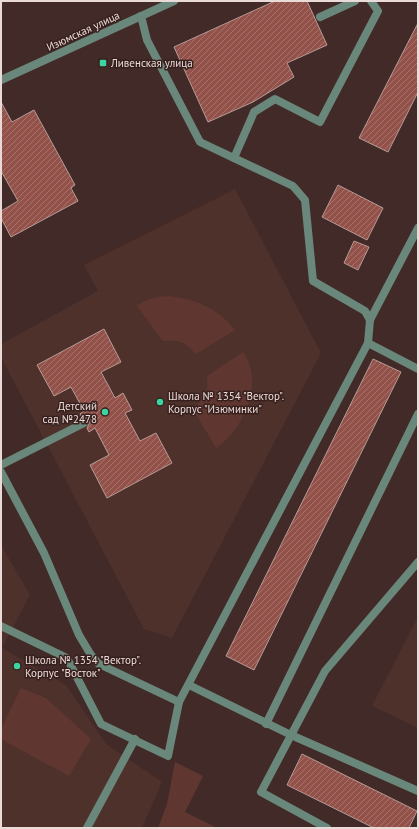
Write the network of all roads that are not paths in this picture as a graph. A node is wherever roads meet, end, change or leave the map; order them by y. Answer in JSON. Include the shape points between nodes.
{"nodes":[{"id":1,"x":174,"y":1,"type":"edge"},
{"id":2,"x":355,"y":1,"type":"edge"},
{"id":3,"x":371,"y":1,"type":"edge"},
{"id":4,"x":141,"y":16,"type":"junction"},
{"id":5,"x":320,"y":17,"type":"dead end"},
{"id":6,"x":1,"y":80,"type":"edge"},
{"id":7,"x":234,"y":158,"type":"junction"},
{"id":8,"x":418,"y":228,"type":"edge"},
{"id":9,"x":370,"y":320,"type":"junction"},
{"id":10,"x":368,"y":343,"type":"junction"},
{"id":11,"x":418,"y":370,"type":"edge"},
{"id":12,"x":418,"y":414,"type":"edge"},
{"id":13,"x":84,"y":423,"type":"dead end"},
{"id":14,"x":1,"y":465,"type":"edge"},
{"id":15,"x":1,"y":472,"type":"edge"},
{"id":16,"x":418,"y":562,"type":"edge"},
{"id":17,"x":1,"y":626,"type":"edge"},
{"id":18,"x":189,"y":685,"type":"junction"},
{"id":19,"x":179,"y":702,"type":"junction"},
{"id":20,"x":266,"y":724,"type":"junction"},
{"id":21,"x":291,"y":735,"type":"junction"},
{"id":22,"x":135,"y":739,"type":"junction"},
{"id":23,"x":418,"y":791,"type":"edge"},
{"id":24,"x":87,"y":828,"type":"edge"},
{"id":25,"x":327,"y":828,"type":"edge"}],
"edges":[{"from":1,"to":4,"type":"street","name":"Изюмская улица"},
{"from":2,"to":5,"type":"street"},
{"from":3,"to":7,"type":"street","via":[[378,11],[320,122],[275,99],[254,112]]},
{"from":4,"to":6,"type":"street","name":"Изюмская улица"},
{"from":4,"to":7,"type":"street","via":[[147,40],[200,142]]},
{"from":7,"to":9,"type":"street","via":[[293,186],[305,200],[312,281],[365,311]]},
{"from":8,"to":9,"type":"street"},
{"from":9,"to":10,"type":"street"},
{"from":10,"to":11,"type":"street"},
{"from":10,"to":18,"type":"street"},
{"from":12,"to":20,"type":"street"},
{"from":13,"to":14,"type":"street"},
{"from":15,"to":19,"type":"street","via":[[44,553],[79,635],[91,655],[99,664]]},
{"from":16,"to":21,"type":"street","via":[[325,671]]},
{"from":17,"to":22,"type":"street","via":[[67,658],[101,724]]},
{"from":18,"to":19,"type":"street"},
{"from":18,"to":20,"type":"street"},
{"from":19,"to":22,"type":"street","via":[[168,756]]},
{"from":20,"to":21,"type":"street"},
{"from":21,"to":23,"type":"street"},
{"from":21,"to":25,"type":"street","via":[[261,792]]},
{"from":22,"to":24,"type":"street"}]}
